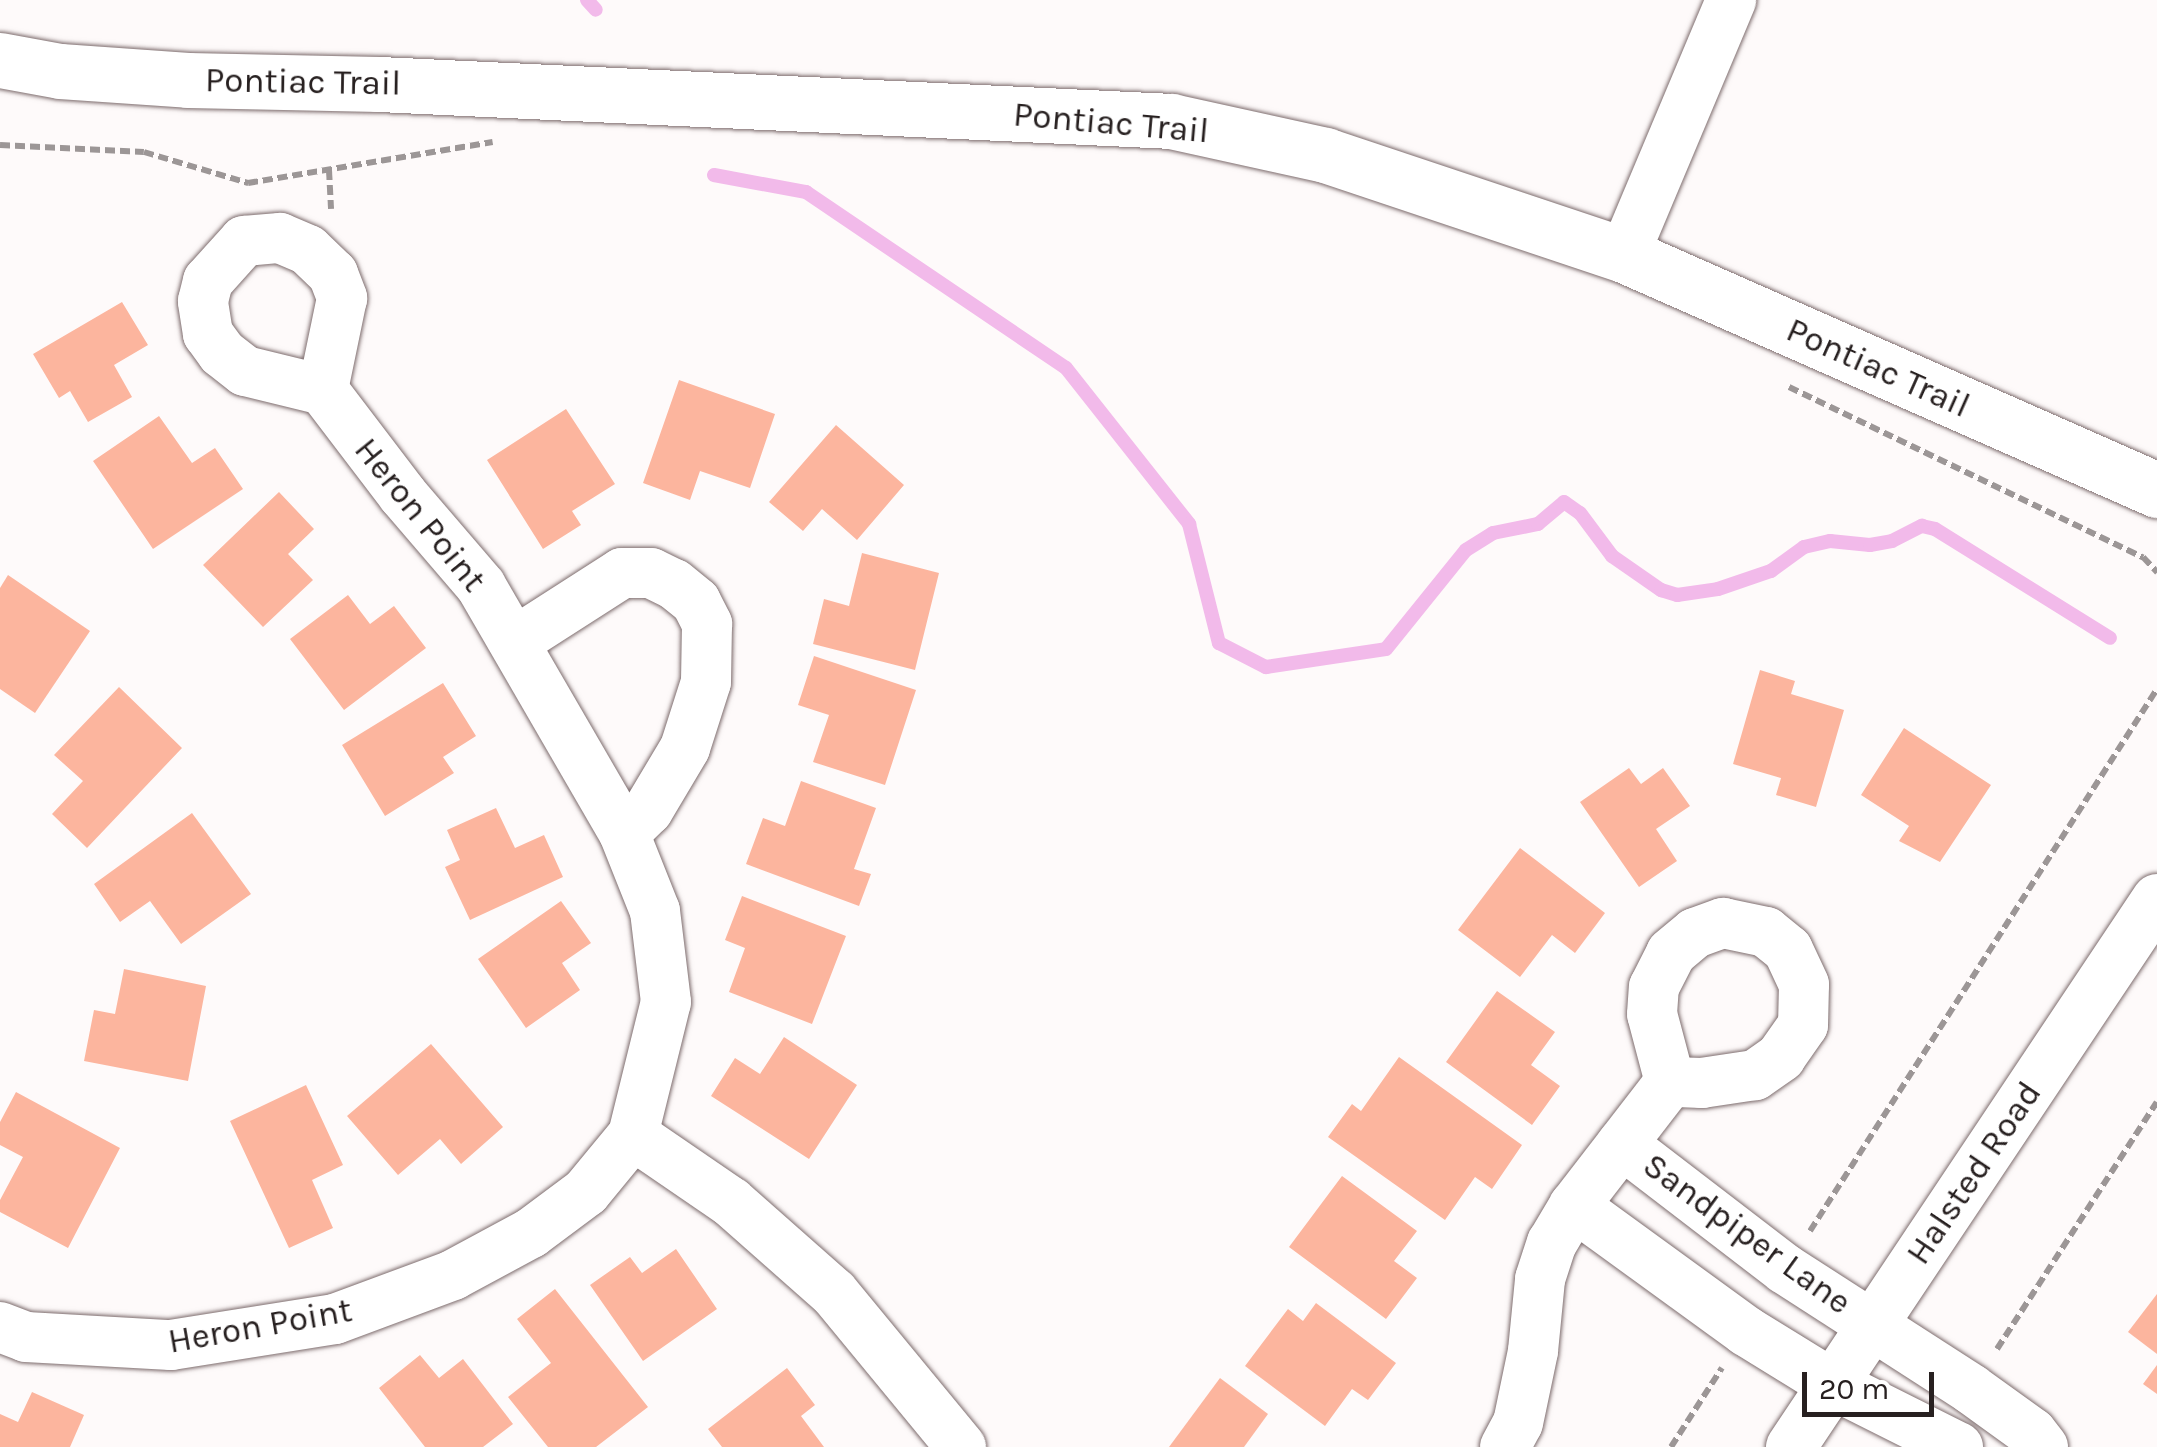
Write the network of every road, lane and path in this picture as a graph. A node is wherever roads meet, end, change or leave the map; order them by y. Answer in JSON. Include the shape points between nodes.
{"nodes":[{"id":1,"x":1730,"y":0,"type":"edge"},
{"id":2,"x":0,"y":60,"type":"edge"},
{"id":3,"x":504,"y":140,"type":"dead end"},
{"id":4,"x":0,"y":144,"type":"edge"},
{"id":5,"x":1624,"y":255,"type":"junction"},
{"id":6,"x":1770,"y":378,"type":"dead end"},
{"id":7,"x":322,"y":390,"type":"dead end"},
{"id":8,"x":2157,"y":490,"type":"edge"},
{"id":9,"x":2157,"y":572,"type":"edge"},
{"id":10,"x":516,"y":641,"type":"junction"},
{"id":11,"x":2157,"y":689,"type":"edge"},
{"id":12,"x":624,"y":833,"type":"junction"},
{"id":13,"x":2157,"y":900,"type":"edge"},
{"id":14,"x":1670,"y":1082,"type":"dead end"},
{"id":15,"x":2157,"y":1102,"type":"edge"},
{"id":16,"x":632,"y":1135,"type":"junction"},
{"id":17,"x":1622,"y":1144,"type":"junction"},
{"id":18,"x":1574,"y":1206,"type":"junction"},
{"id":19,"x":1785,"y":1269,"type":"junction"},
{"id":20,"x":1872,"y":1323,"type":"junction"},
{"id":21,"x":0,"y":1327,"type":"edge"},
{"id":22,"x":1746,"y":1331,"type":"junction"},
{"id":23,"x":1832,"y":1384,"type":"junction"},
{"id":24,"x":1971,"y":1389,"type":"junction"},
{"id":25,"x":961,"y":1447,"type":"edge"},
{"id":26,"x":1505,"y":1447,"type":"edge"},
{"id":27,"x":1671,"y":1447,"type":"edge"},
{"id":28,"x":1791,"y":1447,"type":"edge"},
{"id":29,"x":1958,"y":1447,"type":"edge"},
{"id":30,"x":2043,"y":1447,"type":"edge"}],
"edges":[{"from":1,"to":5,"type":"street"},
{"from":2,"to":5,"type":"main road","name":"Pontiac Trail","via":[[188,80],[1171,122],[1326,155]]},
{"from":3,"to":4,"type":"path","via":[[248,184],[144,152]]},
{"from":5,"to":8,"type":"main road","name":"Pontiac Trail"},
{"from":6,"to":9,"type":"path","via":[[2143,557]]},
{"from":7,"to":10,"type":"street","name":"Heron Point","via":[[480,586]]},
{"from":10,"to":12,"type":"street","name":"Heron Point"},
{"from":10,"to":12,"type":"street","via":[[622,572],[651,573],[696,602],[707,624],[700,698],[685,748],[648,810]]},
{"from":11,"to":19,"type":"path"},
{"from":12,"to":16,"type":"street","name":"Heron Point","via":[[655,910],[666,1002]]},
{"from":13,"to":20,"type":"street","name":"Halsted Road"},
{"from":14,"to":17,"type":"street","name":"Sandpiper Lane"},
{"from":15,"to":24,"type":"path"},
{"from":16,"to":21,"type":"street","name":"Heron Point","via":[[586,1192],[531,1233],[453,1275],[336,1319],[171,1345],[26,1337]]},
{"from":16,"to":25,"type":"street","via":[[731,1202],[834,1293]]},
{"from":17,"to":18,"type":"street","name":"Sandpiper Lane"},
{"from":17,"to":19,"type":"street","name":"Sandpiper Lane"},
{"from":18,"to":22,"type":"street","name":"Sandpiper Lane"},
{"from":18,"to":26,"type":"street","name":"Sandpiper Lane","via":[[1540,1278],[1533,1351],[1518,1423]]},
{"from":19,"to":20,"type":"street","name":"Sandpiper Lane"},
{"from":20,"to":23,"type":"street","name":"Halsted Road"},
{"from":20,"to":24,"type":"street","name":"Sandpiper Lane"},
{"from":22,"to":23,"type":"street","name":"Sandpiper Lane"},
{"from":22,"to":27,"type":"path"},
{"from":23,"to":28,"type":"street","name":"Halsted Road"},
{"from":23,"to":29,"type":"street","name":"Sandpiper Lane"},
{"from":24,"to":30,"type":"street","name":"Sandpiper Lane"}]}
